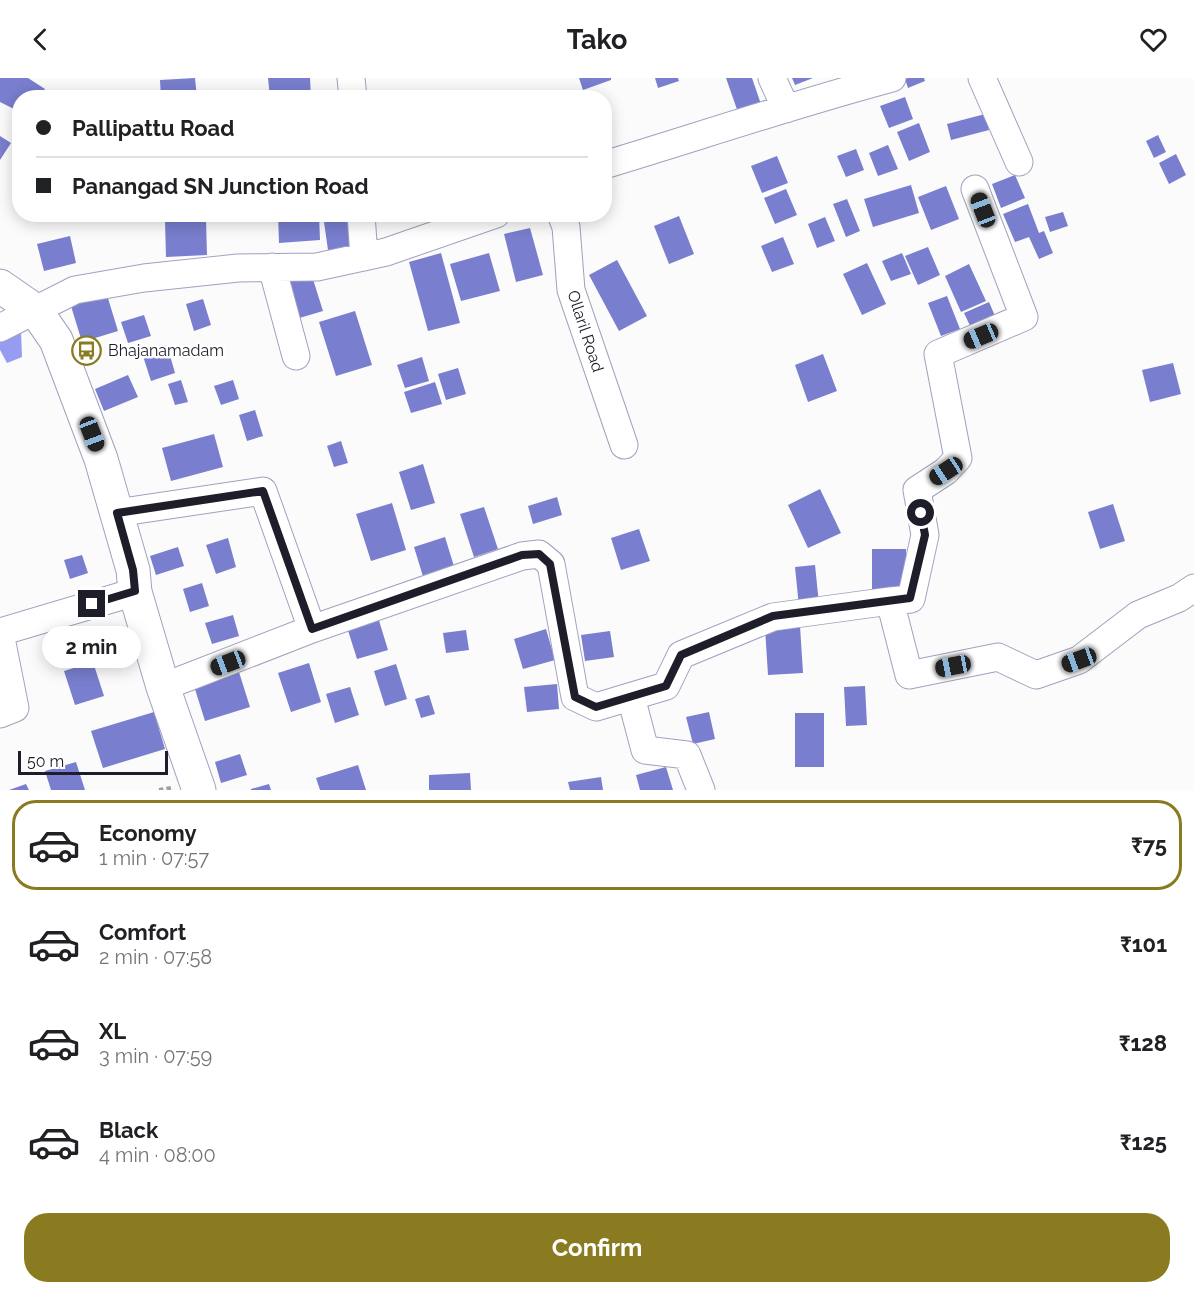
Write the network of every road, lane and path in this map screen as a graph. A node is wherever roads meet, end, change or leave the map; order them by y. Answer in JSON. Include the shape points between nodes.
{"nodes":[{"id":1,"x":772,"y":78,"type":"edge"},
{"id":2,"x":892,"y":78,"type":"edge"},
{"id":3,"x":982,"y":78,"type":"edge"},
{"id":4,"x":786,"y":109,"type":"junction"},
{"id":5,"x":1019,"y":162,"type":"dead end"},
{"id":6,"x":612,"y":163,"type":"edge"},
{"id":7,"x":975,"y":189,"type":"dead end"},
{"id":8,"x":362,"y":222,"type":"edge"},
{"id":9,"x":471,"y":222,"type":"edge"},
{"id":10,"x":564,"y":222,"type":"edge"},
{"id":11,"x":364,"y":257,"type":"junction"},
{"id":12,"x":272,"y":267,"type":"junction"},
{"id":13,"x":0,"y":286,"type":"edge"},
{"id":14,"x":36,"y":311,"type":"junction"},
{"id":15,"x":0,"y":328,"type":"edge"},
{"id":16,"x":296,"y":356,"type":"dead end"},
{"id":17,"x":624,"y":445,"type":"dead end"},
{"id":18,"x":117,"y":513,"type":"junction"},
{"id":19,"x":1194,"y":588,"type":"edge"},
{"id":20,"x":135,"y":591,"type":"junction"},
{"id":21,"x":890,"y":601,"type":"junction"},
{"id":22,"x":312,"y":629,"type":"junction"},
{"id":23,"x":0,"y":633,"type":"edge"},
{"id":24,"x":164,"y":687,"type":"junction"},
{"id":25,"x":631,"y":697,"type":"junction"},
{"id":26,"x":0,"y":714,"type":"edge"},
{"id":27,"x":199,"y":790,"type":"edge"},
{"id":28,"x":701,"y":790,"type":"edge"}],
"edges":[{"from":1,"to":4,"type":"street"},
{"from":2,"to":4,"type":"street"},
{"from":3,"to":5,"type":"street"},
{"from":4,"to":6,"type":"street"},
{"from":7,"to":21,"type":"street","via":[[1024,317],[938,354],[958,458],[946,471],[916,490],[925,535],[910,598]]},
{"from":8,"to":11,"type":"street"},
{"from":9,"to":11,"type":"street"},
{"from":10,"to":17,"type":"street","name":"Ollaril Road","via":[[571,290]]},
{"from":11,"to":12,"type":"street","via":[[317,267]]},
{"from":12,"to":14,"type":"street","via":[[144,278],[75,290]]},
{"from":12,"to":16,"type":"street"},
{"from":13,"to":14,"type":"main road"},
{"from":14,"to":15,"type":"street"},
{"from":14,"to":18,"type":"main road","via":[[56,340]]},
{"from":18,"to":20,"type":"main road"},
{"from":18,"to":22,"type":"street","via":[[263,491]]},
{"from":19,"to":21,"type":"street","via":[[1138,615],[1079,660],[1036,675],[998,657],[909,675]]},
{"from":20,"to":23,"type":"street"},
{"from":20,"to":24,"type":"main road"},
{"from":21,"to":25,"type":"street","via":[[773,616],[681,655],[666,686]]},
{"from":22,"to":24,"type":"street"},
{"from":22,"to":25,"type":"street","via":[[522,555],[539,554],[550,564],[575,697],[596,707]]},
{"from":23,"to":26,"type":"street","via":[[15,708]]},
{"from":24,"to":27,"type":"main road"},
{"from":25,"to":28,"type":"street","via":[[645,750],[687,754]]}]}
